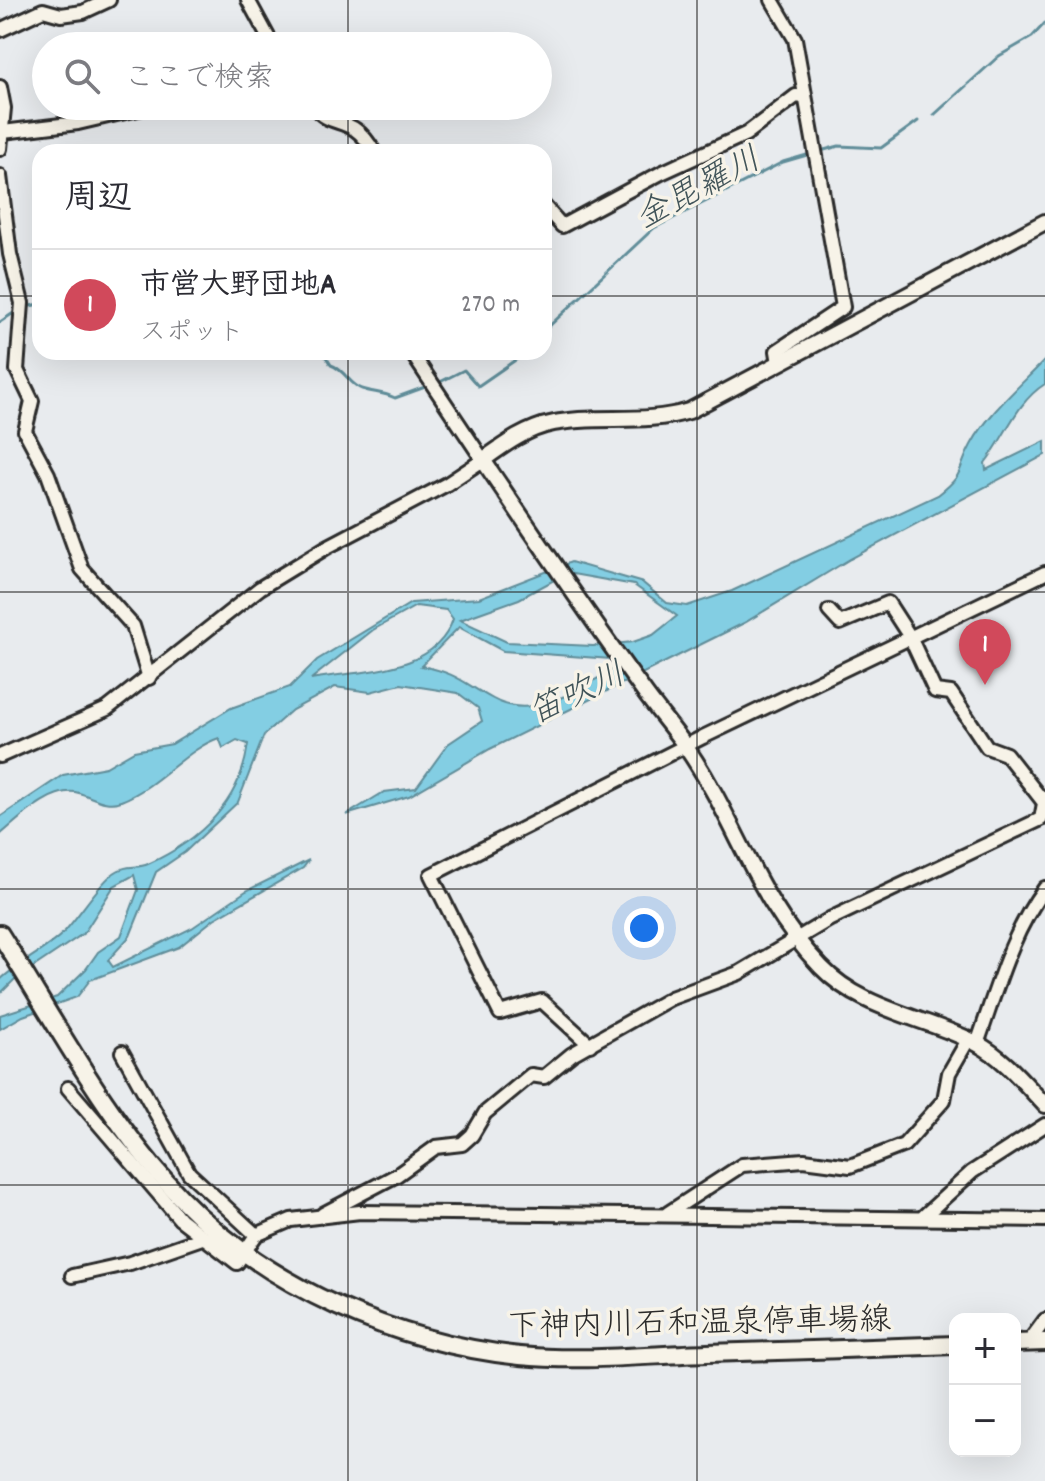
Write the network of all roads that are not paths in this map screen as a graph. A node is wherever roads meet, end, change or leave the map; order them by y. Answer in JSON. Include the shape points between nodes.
{"nodes":[{"id":1,"x":109,"y":0,"type":"edge"},
{"id":2,"x":248,"y":0,"type":"edge"},
{"id":3,"x":772,"y":0,"type":"edge"},
{"id":4,"x":0,"y":30,"type":"edge"},
{"id":5,"x":263,"y":32,"type":"edge"},
{"id":6,"x":0,"y":87,"type":"edge"},
{"id":7,"x":803,"y":97,"type":"junction"},
{"id":8,"x":91,"y":120,"type":"edge"},
{"id":9,"x":336,"y":120,"type":"edge"},
{"id":10,"x":3,"y":132,"type":"junction"},
{"id":11,"x":369,"y":144,"type":"edge"},
{"id":12,"x":0,"y":149,"type":"edge"},
{"id":13,"x":0,"y":176,"type":"edge"},
{"id":14,"x":552,"y":215,"type":"edge"},
{"id":15,"x":1045,"y":222,"type":"edge"},
{"id":16,"x":416,"y":360,"type":"edge"},
{"id":17,"x":779,"y":363,"type":"junction"},
{"id":18,"x":483,"y":460,"type":"junction"},
{"id":19,"x":1045,"y":573,"type":"edge"},
{"id":20,"x":829,"y":611,"type":"dead end"},
{"id":21,"x":910,"y":637,"type":"junction"},
{"id":22,"x":149,"y":678,"type":"junction"},
{"id":23,"x":686,"y":747,"type":"junction"},
{"id":24,"x":0,"y":756,"type":"edge"},
{"id":25,"x":1044,"y":799,"type":"edge"},
{"id":26,"x":1045,"y":888,"type":"edge"},
{"id":27,"x":0,"y":934,"type":"edge"},
{"id":28,"x":795,"y":938,"type":"junction"},
{"id":29,"x":972,"y":1042,"type":"junction"},
{"id":30,"x":590,"y":1045,"type":"junction"},
{"id":31,"x":122,"y":1052,"type":"dead end"},
{"id":32,"x":68,"y":1088,"type":"dead end"},
{"id":33,"x":1045,"y":1105,"type":"edge"},
{"id":34,"x":1045,"y":1125,"type":"edge"},
{"id":35,"x":323,"y":1214,"type":"junction"},
{"id":36,"x":668,"y":1214,"type":"junction"},
{"id":37,"x":924,"y":1216,"type":"junction"},
{"id":38,"x":1045,"y":1220,"type":"edge"},
{"id":39,"x":256,"y":1235,"type":"junction"},
{"id":40,"x":202,"y":1238,"type":"junction"},
{"id":41,"x":246,"y":1251,"type":"junction"},
{"id":42,"x":72,"y":1276,"type":"dead end"},
{"id":43,"x":1045,"y":1320,"type":"edge"},
{"id":44,"x":1029,"y":1343,"type":"edge"},
{"id":45,"x":949,"y":1345,"type":"edge"}],
"edges":[{"from":1,"to":4,"type":"street","via":[[83,12],[61,15],[43,10]]},
{"from":2,"to":5,"type":"street"},
{"from":3,"to":7,"type":"street","via":[[795,39]]},
{"from":6,"to":10,"type":"street"},
{"from":7,"to":14,"type":"street","via":[[796,96],[746,134],[562,226]]},
{"from":7,"to":17,"type":"street","via":[[843,307],[777,351]]},
{"from":8,"to":10,"type":"street"},
{"from":9,"to":11,"type":"street","via":[[357,127]]},
{"from":10,"to":12,"type":"street"},
{"from":13,"to":22,"type":"street","via":[[22,303],[17,370],[32,401],[25,431],[48,474],[82,569],[133,626]]},
{"from":15,"to":17,"type":"street"},
{"from":16,"to":18,"type":"street"},
{"from":17,"to":18,"type":"street","via":[[689,411],[655,419],[554,423],[512,439]]},
{"from":18,"to":22,"type":"street","via":[[260,588]]},
{"from":18,"to":23,"type":"street"},
{"from":19,"to":21,"type":"street"},
{"from":20,"to":21,"type":"street","via":[[840,623],[888,603]]},
{"from":21,"to":23,"type":"street"},
{"from":21,"to":25,"type":"street","via":[[935,691],[951,693],[987,747],[1006,754]]},
{"from":22,"to":24,"type":"street","via":[[107,709]]},
{"from":23,"to":28,"type":"street","via":[[764,894]]},
{"from":23,"to":30,"type":"street","via":[[431,875],[500,1013],[542,1001]]},
{"from":25,"to":28,"type":"street","via":[[1041,819]]},
{"from":26,"to":29,"type":"street","via":[[1026,918]]},
{"from":27,"to":41,"type":"main road","name":"下神内川石和温泉停車場線","via":[[135,1145],[182,1199]]},
{"from":28,"to":29,"type":"street","via":[[837,982],[862,998]]},
{"from":28,"to":30,"type":"street","via":[[739,973],[671,998]]},
{"from":29,"to":33,"type":"street","via":[[1003,1061]]},
{"from":29,"to":36,"type":"street","via":[[949,1073],[944,1100],[904,1145],[850,1166],[804,1160],[742,1165]]},
{"from":30,"to":35,"type":"street","via":[[544,1077],[531,1075],[515,1087],[485,1113],[462,1144],[436,1147],[397,1175]]},
{"from":31,"to":39,"type":"street","via":[[189,1173]]},
{"from":32,"to":40,"type":"street"},
{"from":34,"to":37,"type":"street","via":[[972,1172]]},
{"from":35,"to":36,"type":"street"},
{"from":35,"to":39,"type":"street"},
{"from":36,"to":37,"type":"street"},
{"from":37,"to":38,"type":"street"},
{"from":39,"to":41,"type":"street"},
{"from":40,"to":41,"type":"street","via":[[237,1263]]},
{"from":40,"to":42,"type":"street"},
{"from":41,"to":45,"type":"main road","name":"下神内川石和温泉停車場線","via":[[346,1310],[438,1342],[521,1356]]},
{"from":43,"to":44,"type":"street"}]}
